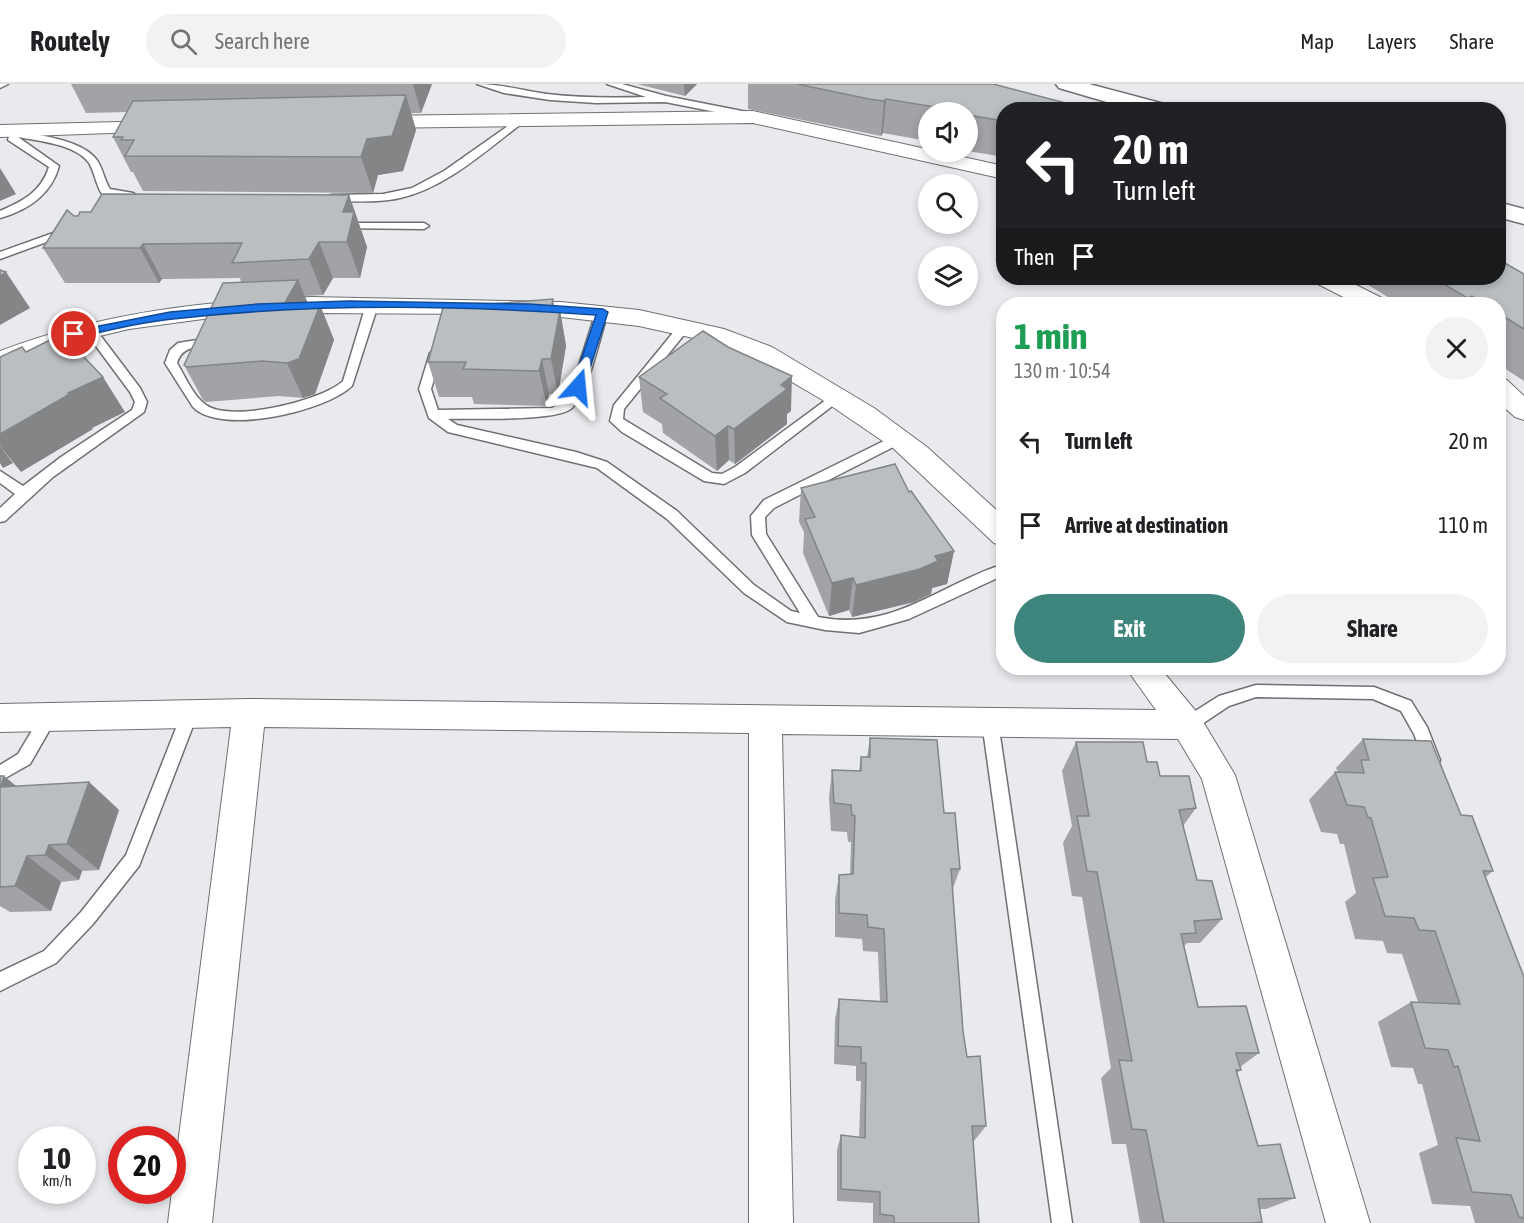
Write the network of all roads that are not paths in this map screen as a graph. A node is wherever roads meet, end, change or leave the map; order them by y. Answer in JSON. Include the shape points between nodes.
{"nodes":[{"id":1,"x":482,"y":84,"type":"edge"},
{"id":2,"x":612,"y":84,"type":"edge"},
{"id":3,"x":1066,"y":84,"type":"edge"},
{"id":4,"x":665,"y":99,"type":"junction"},
{"id":5,"x":1131,"y":102,"type":"edge"},
{"id":6,"x":753,"y":117,"type":"junction"},
{"id":7,"x":522,"y":119,"type":"junction"},
{"id":8,"x":357,"y":123,"type":"edge"},
{"id":9,"x":179,"y":127,"type":"edge"},
{"id":10,"x":1,"y":131,"type":"edge"},
{"id":11,"x":996,"y":171,"type":"edge"},
{"id":12,"x":149,"y":196,"type":"edge"},
{"id":13,"x":315,"y":198,"type":"edge"},
{"id":14,"x":1506,"y":211,"type":"edge"},
{"id":15,"x":0,"y":215,"type":"edge"},
{"id":16,"x":1524,"y":217,"type":"edge"},
{"id":17,"x":331,"y":226,"type":"edge"},
{"id":18,"x":424,"y":226,"type":"dead end"},
{"id":19,"x":78,"y":228,"type":"edge"},
{"id":20,"x":0,"y":256,"type":"edge"},
{"id":21,"x":1338,"y":285,"type":"edge"},
{"id":22,"x":1361,"y":297,"type":"edge"},
{"id":23,"x":372,"y":305,"type":"junction"},
{"id":24,"x":603,"y":312,"type":"junction"},
{"id":25,"x":685,"y":326,"type":"junction"},
{"id":26,"x":90,"y":330,"type":"junction"},
{"id":27,"x":441,"y":337,"type":"edge"},
{"id":28,"x":218,"y":339,"type":"edge"},
{"id":29,"x":0,"y":360,"type":"edge"},
{"id":30,"x":1506,"y":380,"type":"edge"},
{"id":31,"x":1524,"y":390,"type":"edge"},
{"id":32,"x":1506,"y":394,"type":"edge"},
{"id":33,"x":838,"y":397,"type":"junction"},
{"id":34,"x":1524,"y":411,"type":"edge"},
{"id":35,"x":433,"y":415,"type":"junction"},
{"id":36,"x":898,"y":439,"type":"junction"},
{"id":37,"x":0,"y":476,"type":"edge"},
{"id":38,"x":24,"y":494,"type":"junction"},
{"id":39,"x":0,"y":517,"type":"edge"},
{"id":40,"x":996,"y":528,"type":"edge"},
{"id":41,"x":996,"y":573,"type":"edge"},
{"id":42,"x":813,"y":621,"type":"junction"},
{"id":43,"x":1148,"y":675,"type":"edge"},
{"id":44,"x":190,"y":713,"type":"junction"},
{"id":45,"x":249,"y":713,"type":"junction"},
{"id":46,"x":49,"y":717,"type":"junction"},
{"id":47,"x":0,"y":718,"type":"edge"},
{"id":48,"x":765,"y":719,"type":"junction"},
{"id":49,"x":990,"y":722,"type":"junction"},
{"id":50,"x":1187,"y":725,"type":"junction"},
{"id":51,"x":0,"y":774,"type":"edge"},
{"id":52,"x":1438,"y":775,"type":"edge"},
{"id":53,"x":0,"y":982,"type":"edge"},
{"id":54,"x":190,"y":1223,"type":"edge"},
{"id":55,"x":771,"y":1223,"type":"edge"},
{"id":56,"x":1062,"y":1223,"type":"edge"},
{"id":57,"x":1348,"y":1223,"type":"edge"}],
"edges":[{"from":1,"to":4,"type":"lane","via":[[599,102]]},
{"from":2,"to":4,"type":"lane"},
{"from":3,"to":5,"type":"street"},
{"from":4,"to":6,"type":"lane"},
{"from":6,"to":7,"type":"street"},
{"from":6,"to":11,"type":"street"},
{"from":7,"to":8,"type":"street"},
{"from":7,"to":13,"type":"lane","via":[[427,185],[400,195]]},
{"from":9,"to":10,"type":"street"},
{"from":10,"to":12,"type":"lane","via":[[84,153],[93,161],[106,192]]},
{"from":10,"to":15,"type":"lane","via":[[54,166],[51,182],[34,200]]},
{"from":14,"to":16,"type":"street"},
{"from":17,"to":18,"type":"lane"},
{"from":19,"to":20,"type":"lane"},
{"from":21,"to":22,"type":"street"},
{"from":23,"to":24,"type":"street","via":[[449,311],[529,307]]},
{"from":23,"to":26,"type":"street","via":[[247,308],[170,315]]},
{"from":23,"to":28,"type":"lane","via":[[348,384],[337,396],[313,404],[220,416],[203,410],[171,363],[182,346]]},
{"from":24,"to":25,"type":"street"},
{"from":24,"to":35,"type":"lane","via":[[578,387],[567,405],[554,412]]},
{"from":25,"to":33,"type":"street","via":[[754,349]]},
{"from":25,"to":33,"type":"lane","via":[[618,408],[616,421],[709,478],[724,480],[740,471]]},
{"from":26,"to":29,"type":"street"},
{"from":26,"to":38,"type":"lane","via":[[136,391],[141,402],[138,412]]},
{"from":27,"to":35,"type":"lane","via":[[425,389]]},
{"from":30,"to":31,"type":"street"},
{"from":32,"to":34,"type":"street"},
{"from":33,"to":36,"type":"street"},
{"from":35,"to":42,"type":"lane","via":[[453,429],[602,465],[672,515],[749,589],[787,615]]},
{"from":36,"to":40,"type":"street"},
{"from":36,"to":42,"type":"lane","via":[[769,504],[758,516],[759,535]]},
{"from":37,"to":38,"type":"lane"},
{"from":38,"to":39,"type":"lane"},
{"from":41,"to":42,"type":"lane","via":[[904,615],[859,627]]},
{"from":43,"to":50,"type":"street"},
{"from":44,"to":45,"type":"street"},
{"from":44,"to":46,"type":"street"},
{"from":44,"to":53,"type":"lane","via":[[133,860],[50,957]]},
{"from":45,"to":48,"type":"street"},
{"from":45,"to":54,"type":"street"},
{"from":46,"to":47,"type":"street"},
{"from":46,"to":51,"type":"lane","via":[[24,759]]},
{"from":48,"to":49,"type":"street"},
{"from":48,"to":55,"type":"street"},
{"from":49,"to":50,"type":"street"},
{"from":49,"to":56,"type":"lane"},
{"from":50,"to":52,"type":"lane","via":[[1224,700],[1256,691],[1374,693],[1406,706]]},
{"from":50,"to":57,"type":"street","via":[[1218,775]]}]}
